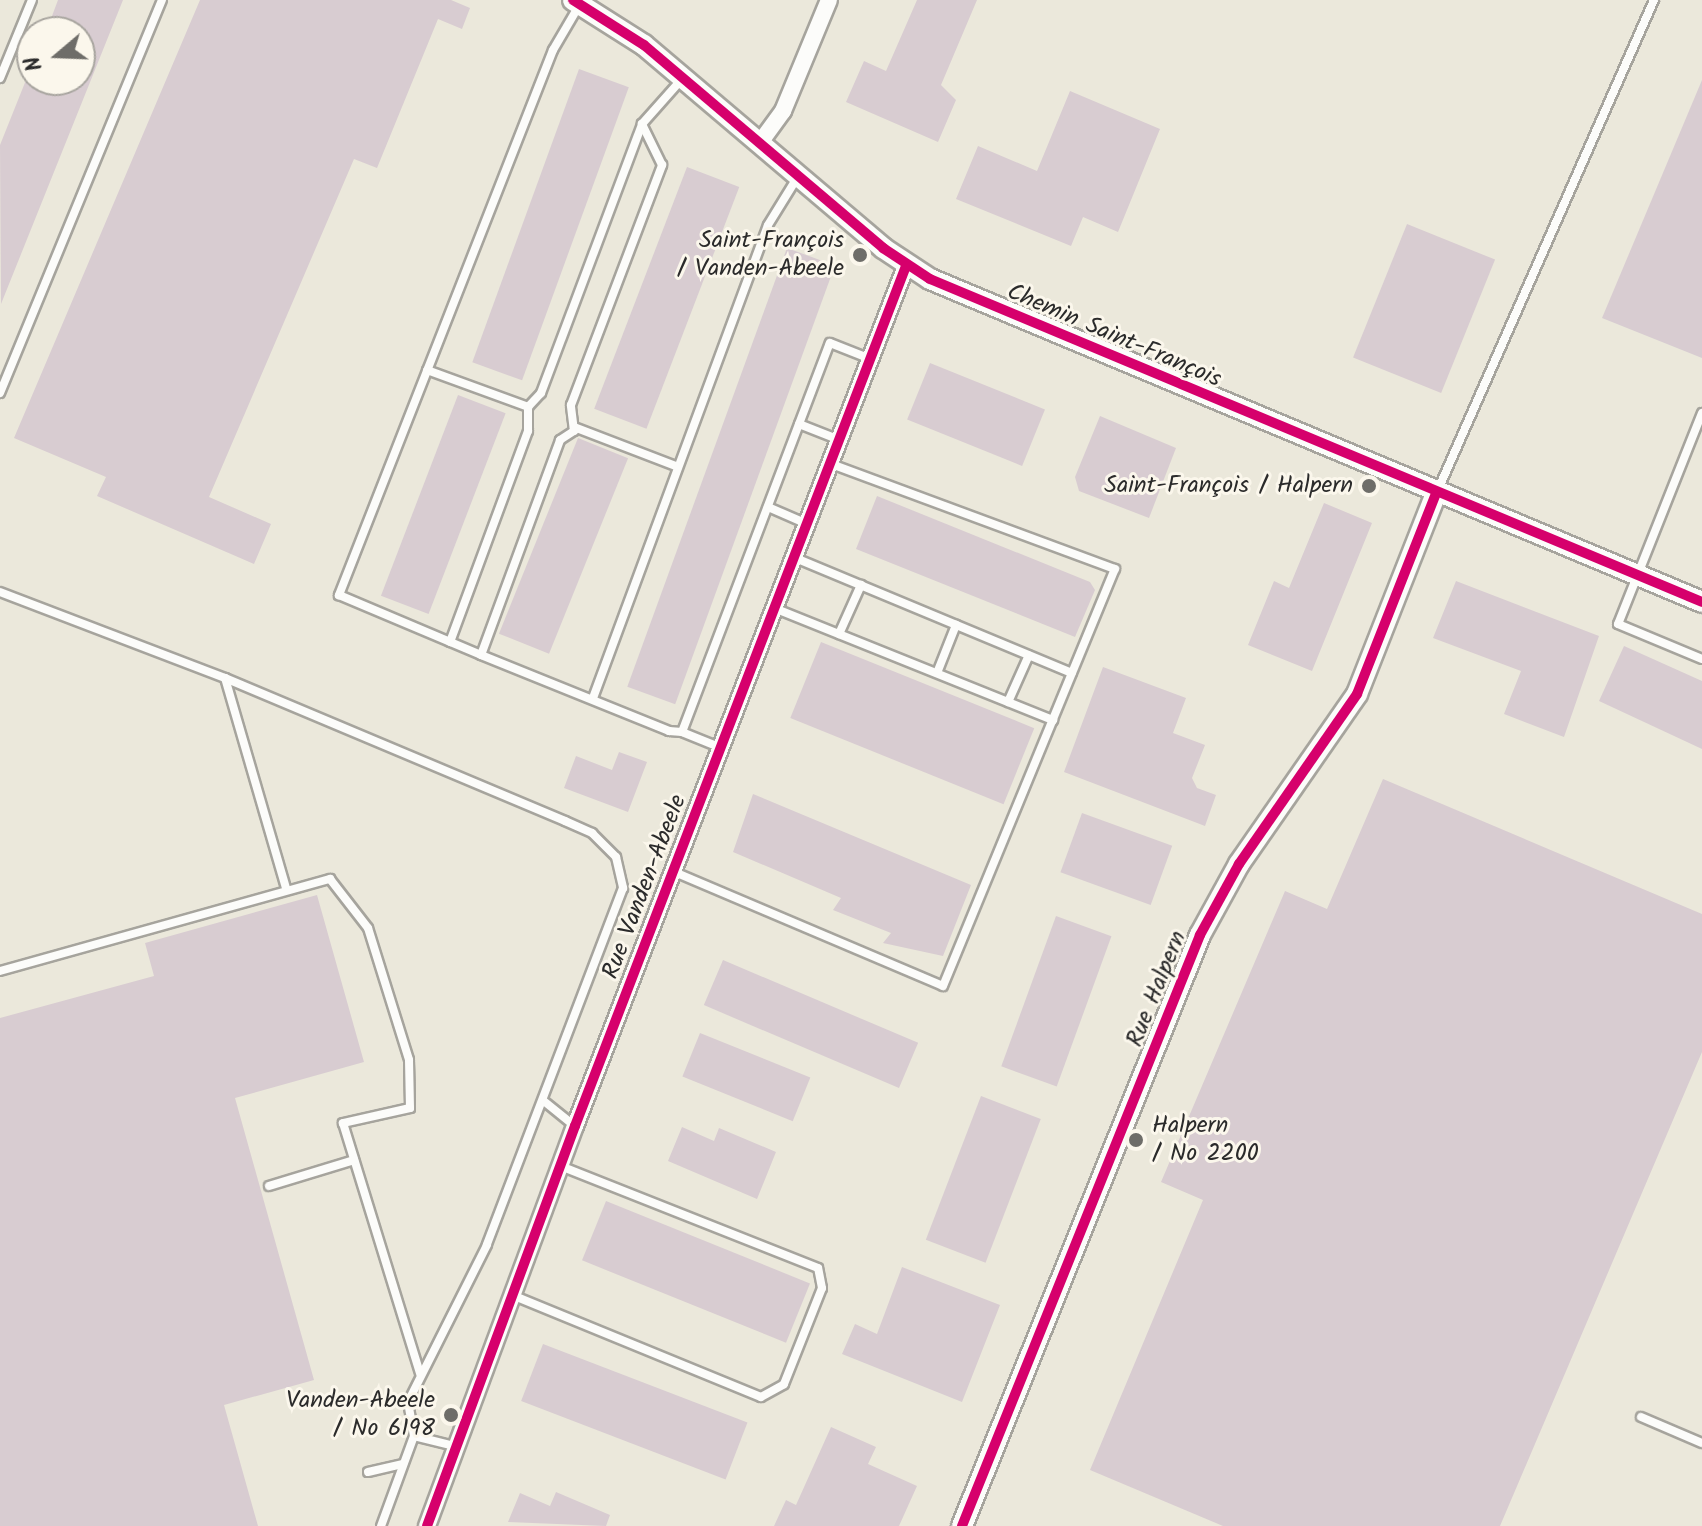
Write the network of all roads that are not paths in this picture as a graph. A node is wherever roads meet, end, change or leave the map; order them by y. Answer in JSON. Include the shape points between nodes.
{"nodes":[{"id":1,"x":32,"y":0,"type":"edge"},
{"id":2,"x":162,"y":0,"type":"edge"},
{"id":3,"x":829,"y":0,"type":"edge"},
{"id":4,"x":1654,"y":0,"type":"edge"},
{"id":5,"x":577,"y":2,"type":"edge"},
{"id":6,"x":0,"y":78,"type":"edge"},
{"id":7,"x":683,"y":78,"type":"junction"},
{"id":8,"x":642,"y":124,"type":"junction"},
{"id":9,"x":759,"y":144,"type":"junction"},
{"id":10,"x":798,"y":177,"type":"junction"},
{"id":11,"x":906,"y":266,"type":"junction"},
{"id":12,"x":868,"y":358,"type":"junction"},
{"id":13,"x":427,"y":370,"type":"junction"},
{"id":14,"x":0,"y":393,"type":"edge"},
{"id":15,"x":528,"y":407,"type":"junction"},
{"id":16,"x":1702,"y":413,"type":"edge"},
{"id":17,"x":799,"y":424,"type":"junction"},
{"id":18,"x":574,"y":427,"type":"junction"},
{"id":19,"x":837,"y":439,"type":"junction"},
{"id":20,"x":828,"y":463,"type":"junction"},
{"id":21,"x":678,"y":467,"type":"junction"},
{"id":22,"x":1436,"y":493,"type":"junction"},
{"id":23,"x":768,"y":507,"type":"junction"},
{"id":24,"x":805,"y":523,"type":"junction"},
{"id":25,"x":793,"y":557,"type":"junction"},
{"id":26,"x":1637,"y":576,"type":"junction"},
{"id":27,"x":861,"y":585,"type":"junction"},
{"id":28,"x":0,"y":592,"type":"edge"},
{"id":29,"x":1702,"y":602,"type":"edge"},
{"id":30,"x":773,"y":607,"type":"junction"},
{"id":31,"x":956,"y":625,"type":"junction"},
{"id":32,"x":839,"y":634,"type":"junction"},
{"id":33,"x":450,"y":642,"type":"junction"},
{"id":34,"x":481,"y":655,"type":"junction"},
{"id":35,"x":1029,"y":655,"type":"junction"},
{"id":36,"x":1702,"y":659,"type":"edge"},
{"id":37,"x":937,"y":673,"type":"junction"},
{"id":38,"x":1072,"y":673,"type":"junction"},
{"id":39,"x":225,"y":678,"type":"junction"},
{"id":40,"x":593,"y":698,"type":"junction"},
{"id":41,"x":1008,"y":702,"type":"junction"},
{"id":42,"x":1053,"y":720,"type":"junction"},
{"id":43,"x":682,"y":732,"type":"junction"},
{"id":44,"x":719,"y":747,"type":"junction"},
{"id":45,"x":672,"y":871,"type":"junction"},
{"id":46,"x":286,"y":888,"type":"junction"},
{"id":47,"x":0,"y":971,"type":"edge"},
{"id":48,"x":545,"y":1102,"type":"junction"},
{"id":49,"x":575,"y":1126,"type":"junction"},
{"id":50,"x":354,"y":1160,"type":"junction"},
{"id":51,"x":560,"y":1166,"type":"junction"},
{"id":52,"x":269,"y":1186,"type":"dead end"},
{"id":53,"x":512,"y":1295,"type":"junction"},
{"id":54,"x":420,"y":1374,"type":"junction"},
{"id":55,"x":1641,"y":1417,"type":"dead end"},
{"id":56,"x":414,"y":1436,"type":"junction"},
{"id":57,"x":1702,"y":1443,"type":"edge"},
{"id":58,"x":454,"y":1446,"type":"junction"},
{"id":59,"x":403,"y":1464,"type":"junction"},
{"id":60,"x":368,"y":1472,"type":"dead end"},
{"id":61,"x":381,"y":1526,"type":"edge"},
{"id":62,"x":427,"y":1526,"type":"edge"},
{"id":63,"x":962,"y":1526,"type":"edge"}],
"edges":[{"from":1,"to":6,"type":"lane"},
{"from":2,"to":14,"type":"lane"},
{"from":3,"to":9,"type":"street","via":[[783,111]]},
{"from":4,"to":22,"type":"lane"},
{"from":5,"to":7,"type":"street","name":"Chemin Saint-François"},
{"from":5,"to":13,"type":"lane","via":[[553,50]]},
{"from":7,"to":8,"type":"lane"},
{"from":7,"to":9,"type":"street","name":"Chemin Saint-François"},
{"from":8,"to":15,"type":"lane","via":[[541,393]]},
{"from":8,"to":18,"type":"lane","via":[[662,165],[571,405]]},
{"from":9,"to":10,"type":"street","name":"Chemin Saint-François"},
{"from":10,"to":11,"type":"street","name":"Chemin Saint-François"},
{"from":10,"to":21,"type":"lane","via":[[768,225]]},
{"from":11,"to":12,"type":"street","name":"Rue Vanden-Abeele"},
{"from":11,"to":22,"type":"street","name":"Chemin Saint-François","via":[[958,293]]},
{"from":12,"to":17,"type":"lane","via":[[830,343]]},
{"from":12,"to":19,"type":"street","name":"Rue Vanden-Abeele"},
{"from":13,"to":15,"type":"lane"},
{"from":13,"to":33,"type":"lane","via":[[339,595]]},
{"from":15,"to":33,"type":"lane","via":[[528,431]]},
{"from":16,"to":26,"type":"lane"},
{"from":17,"to":19,"type":"lane"},
{"from":17,"to":23,"type":"lane"},
{"from":18,"to":21,"type":"lane"},
{"from":18,"to":34,"type":"lane","via":[[560,440]]},
{"from":19,"to":20,"type":"street","name":"Rue Vanden-Abeele"},
{"from":20,"to":24,"type":"street","name":"Rue Vanden-Abeele"},
{"from":20,"to":38,"type":"lane","via":[[1115,569]]},
{"from":21,"to":40,"type":"lane"},
{"from":22,"to":26,"type":"street","name":"Chemin Saint-François"},
{"from":22,"to":63,"type":"street","name":"Rue Halpern","via":[[1357,694],[1239,864],[1200,935]]},
{"from":23,"to":24,"type":"lane"},
{"from":23,"to":43,"type":"lane"},
{"from":24,"to":25,"type":"street","name":"Rue Vanden-Abeele"},
{"from":25,"to":27,"type":"lane"},
{"from":25,"to":30,"type":"street","name":"Rue Vanden-Abeele"},
{"from":26,"to":29,"type":"street","name":"Chemin Saint-François"},
{"from":26,"to":36,"type":"lane","via":[[1618,624]]},
{"from":27,"to":31,"type":"lane"},
{"from":27,"to":32,"type":"lane"},
{"from":28,"to":39,"type":"lane"},
{"from":30,"to":32,"type":"lane"},
{"from":30,"to":44,"type":"street","name":"Rue Vanden-Abeele"},
{"from":31,"to":35,"type":"lane"},
{"from":31,"to":37,"type":"lane"},
{"from":32,"to":37,"type":"lane"},
{"from":33,"to":34,"type":"lane"},
{"from":34,"to":40,"type":"lane"},
{"from":35,"to":38,"type":"lane"},
{"from":35,"to":41,"type":"lane"},
{"from":37,"to":41,"type":"lane"},
{"from":38,"to":42,"type":"lane"},
{"from":39,"to":46,"type":"lane"},
{"from":39,"to":48,"type":"lane","via":[[592,833],[616,857],[623,888]]},
{"from":40,"to":43,"type":"lane"},
{"from":41,"to":42,"type":"lane"},
{"from":42,"to":45,"type":"lane","via":[[943,986]]},
{"from":43,"to":44,"type":"lane"},
{"from":44,"to":45,"type":"street","name":"Rue Vanden-Abeele"},
{"from":45,"to":49,"type":"street","name":"Rue Vanden-Abeele"},
{"from":46,"to":47,"type":"lane"},
{"from":46,"to":50,"type":"lane","via":[[330,879],[368,928],[409,1060],[410,1108],[343,1123]]},
{"from":48,"to":49,"type":"lane"},
{"from":48,"to":54,"type":"lane","via":[[487,1245]]},
{"from":49,"to":51,"type":"street","name":"Rue Vanden-Abeele"},
{"from":50,"to":52,"type":"lane"},
{"from":50,"to":54,"type":"lane"},
{"from":51,"to":53,"type":"street","name":"Rue Vanden-Abeele"},
{"from":51,"to":53,"type":"lane","via":[[818,1268],[822,1288],[784,1384],[761,1397]]},
{"from":53,"to":58,"type":"street","name":"Rue Vanden-Abeele"},
{"from":54,"to":56,"type":"lane","via":[[408,1402]]},
{"from":55,"to":57,"type":"lane"},
{"from":56,"to":58,"type":"lane"},
{"from":56,"to":59,"type":"lane"},
{"from":58,"to":62,"type":"street","name":"Rue Vanden-Abeele"},
{"from":59,"to":60,"type":"lane"},
{"from":59,"to":61,"type":"lane"}]}
